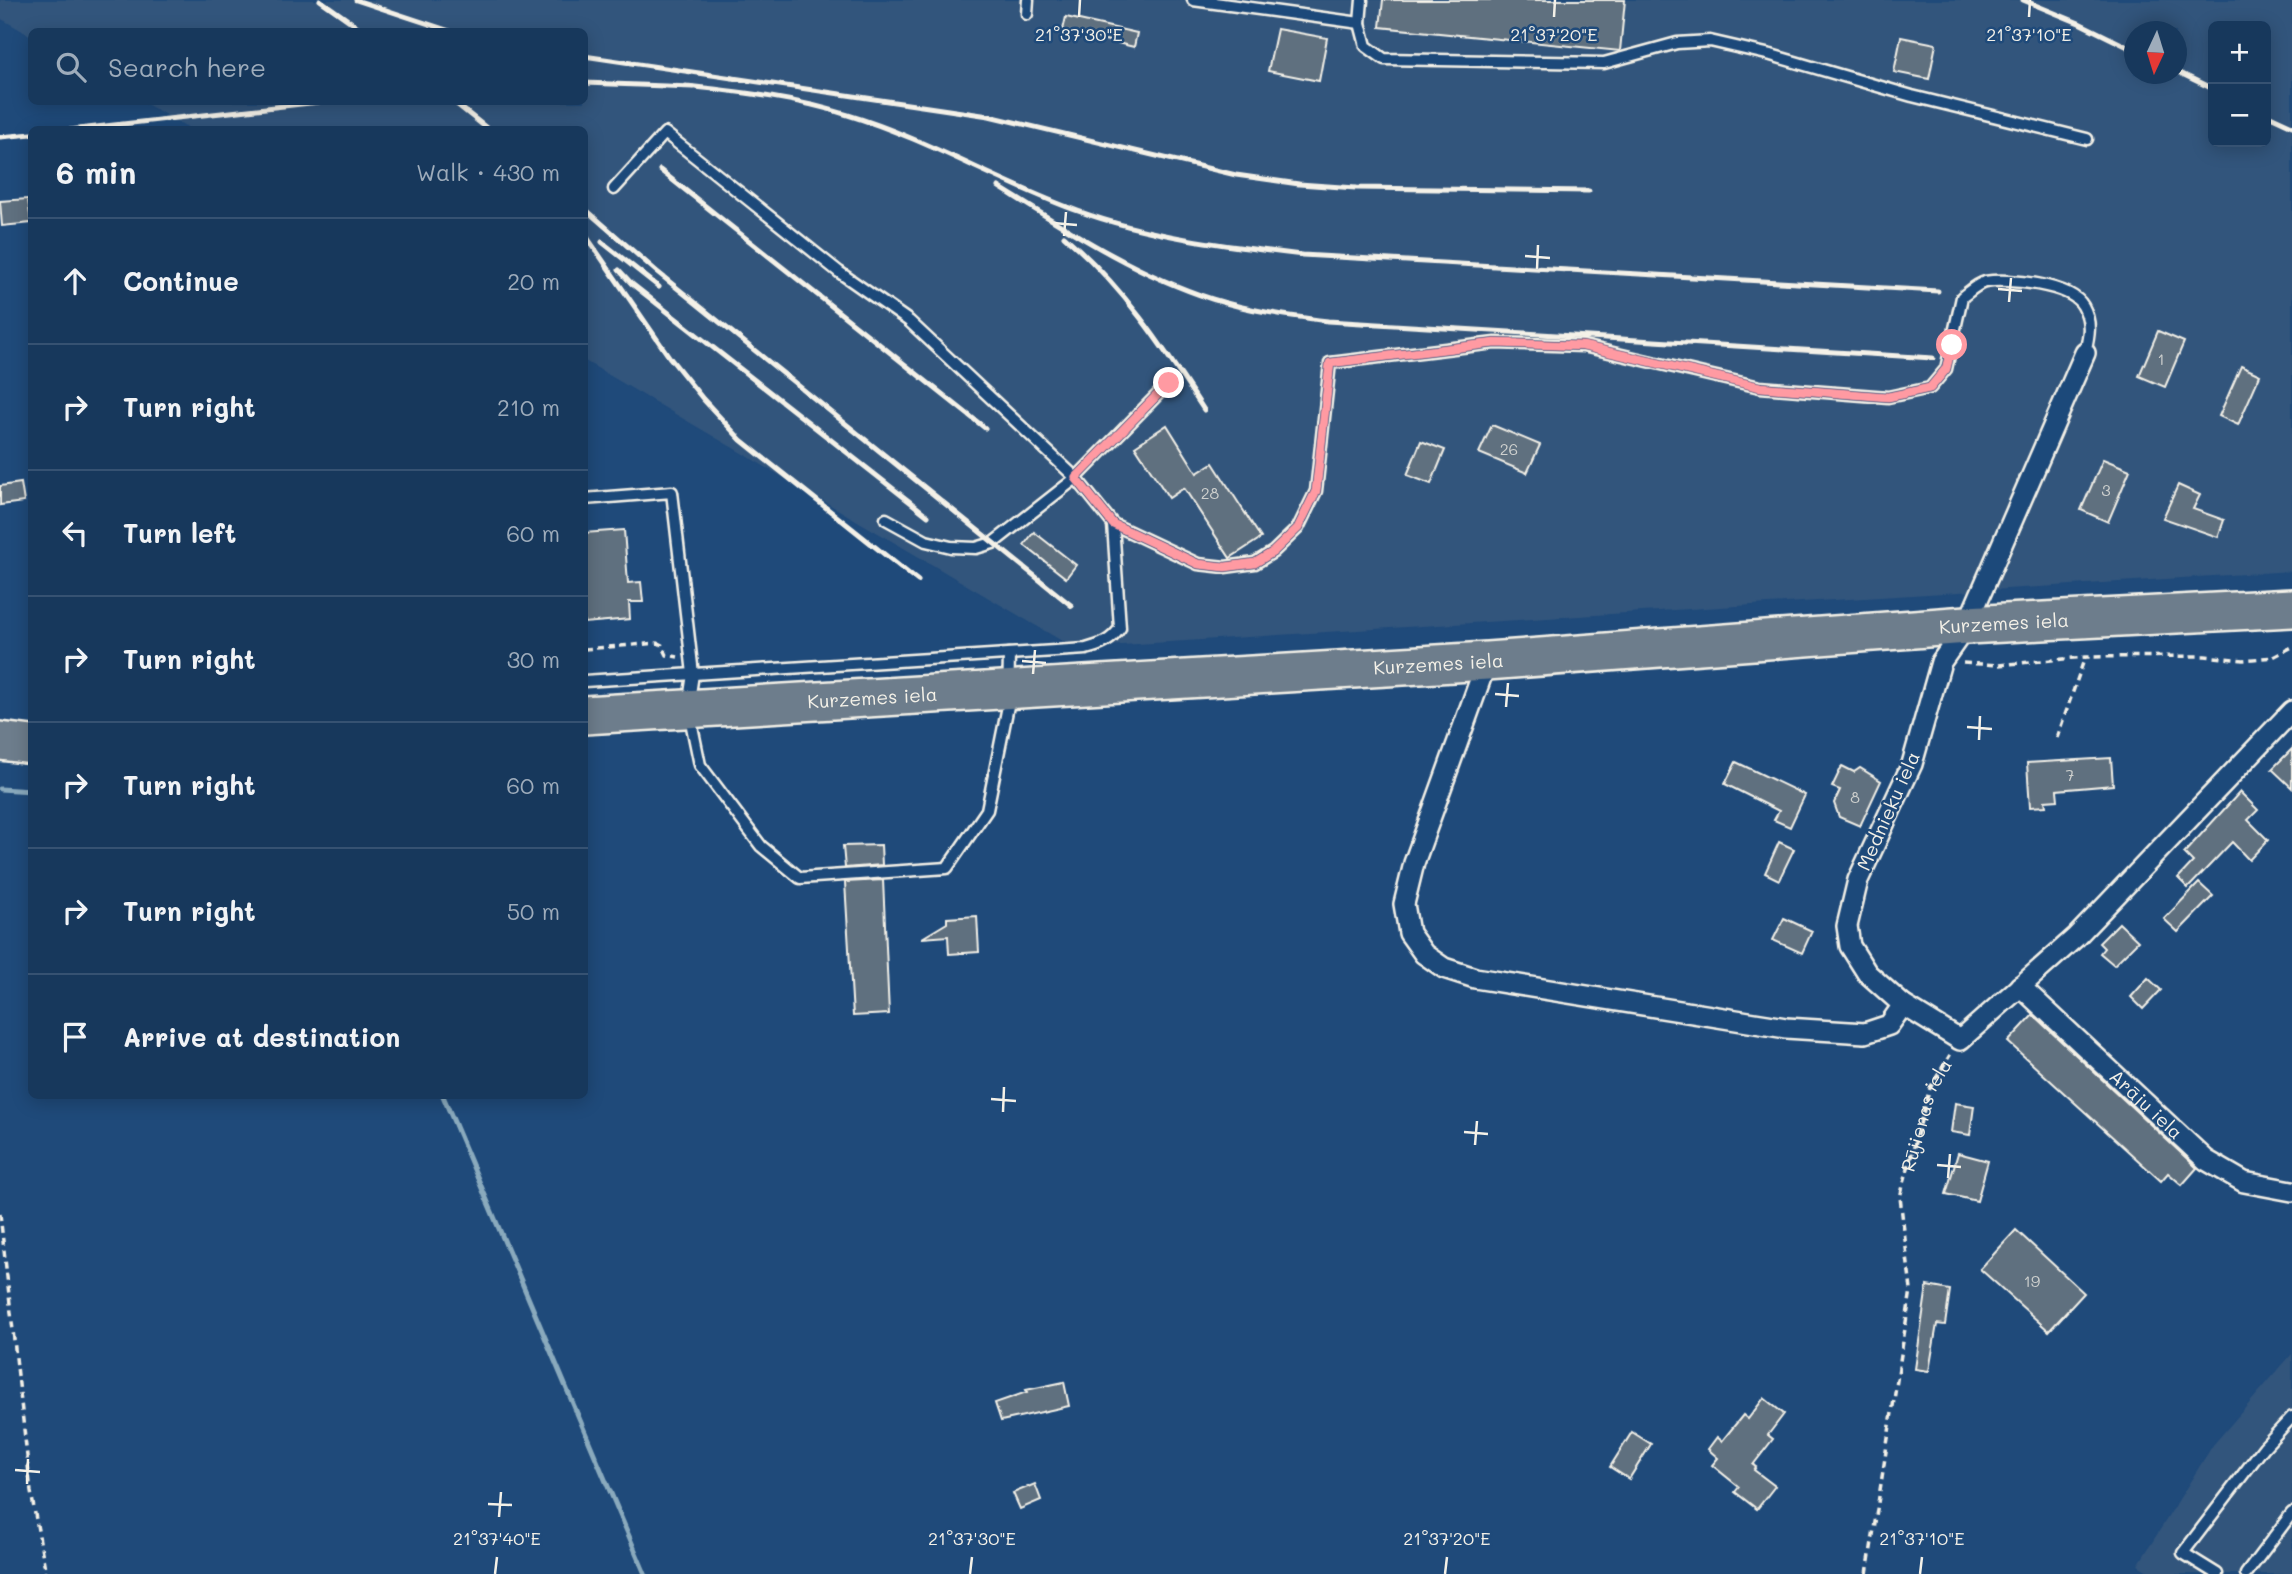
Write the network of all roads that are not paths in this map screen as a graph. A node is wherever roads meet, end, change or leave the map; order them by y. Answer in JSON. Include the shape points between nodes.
{"nodes":[{"id":1,"x":1028,"y":0,"type":"edge"},
{"id":2,"x":1193,"y":0,"type":"edge"},
{"id":3,"x":1362,"y":0,"type":"edge"},
{"id":4,"x":1027,"y":14,"type":"dead end"},
{"id":5,"x":1360,"y":23,"type":"junction"},
{"id":6,"x":2087,"y":139,"type":"dead end"},
{"id":7,"x":614,"y":189,"type":"dead end"},
{"id":8,"x":2085,"y":353,"type":"joint"},
{"id":9,"x":1169,"y":383,"type":"dead end"},
{"id":10,"x":1076,"y":478,"type":"junction"},
{"id":11,"x":588,"y":499,"type":"edge"},
{"id":12,"x":886,"y":519,"type":"dead end"},
{"id":13,"x":1113,"y":524,"type":"junction"},
{"id":14,"x":2292,"y":608,"type":"edge"},
{"id":15,"x":1966,"y":625,"type":"junction"},
{"id":16,"x":1487,"y":661,"type":"junction"},
{"id":17,"x":1010,"y":671,"type":"junction"},
{"id":18,"x":588,"y":681,"type":"edge"},
{"id":19,"x":690,"y":691,"type":"junction"},
{"id":20,"x":2292,"y":711,"type":"edge"},
{"id":21,"x":588,"y":714,"type":"edge"},
{"id":22,"x":0,"y":741,"type":"edge"},
{"id":23,"x":28,"y":744,"type":"edge"},
{"id":24,"x":2020,"y":986,"type":"junction"},
{"id":25,"x":1903,"y":1005,"type":"junction"},
{"id":26,"x":1960,"y":1040,"type":"joint"},
{"id":27,"x":2292,"y":1191,"type":"edge"},
{"id":28,"x":2292,"y":1417,"type":"edge"},
{"id":29,"x":2292,"y":1513,"type":"edge"},
{"id":30,"x":2217,"y":1574,"type":"edge"},
{"id":31,"x":2246,"y":1574,"type":"edge"}],
"edges":[{"from":1,"to":4,"type":"lane"},
{"from":2,"to":5,"type":"lane"},
{"from":3,"to":5,"type":"lane"},
{"from":5,"to":6,"type":"lane","via":[[1366,46],[1384,58],[1604,63],[1677,43],[1710,41]]},
{"from":7,"to":10,"type":"lane","via":[[665,133],[839,272],[909,321]]},
{"from":8,"to":13,"type":"lane","via":[[2090,327],[2082,303],[2063,291],[2021,281],[1983,282],[1962,297],[1946,369],[1930,388],[1888,397],[1760,387],[1583,346],[1495,343],[1330,363],[1316,491],[1298,528],[1273,552],[1255,563],[1198,564]]},
{"from":8,"to":15,"type":"street","name":"Mednieku iela"},
{"from":9,"to":10,"type":"lane"},
{"from":10,"to":12,"type":"lane","via":[[993,543],[976,548],[926,541]]},
{"from":10,"to":13,"type":"lane"},
{"from":11,"to":19,"type":"lane","via":[[672,492],[691,656]]},
{"from":13,"to":17,"type":"lane","via":[[1121,618],[1114,637],[1104,644]]},
{"from":14,"to":15,"type":"highway","name":"Kurzemes iela"},
{"from":15,"to":16,"type":"highway","name":"Kurzemes iela"},
{"from":15,"to":25,"type":"street","name":"Mednieku iela","via":[[1941,662],[1912,764],[1858,880],[1847,926],[1850,946],[1867,973]]},
{"from":16,"to":17,"type":"highway","name":"Kurzemes iela"},
{"from":16,"to":25,"type":"street","via":[[1414,863],[1404,904],[1409,933],[1424,954],[1444,968],[1475,978],[1786,1028],[1865,1033],[1889,1025]]},
{"from":17,"to":19,"type":"highway","name":"Kurzemes iela"},
{"from":17,"to":19,"type":"lane","via":[[987,810],[947,868],[800,878],[761,846],[700,765]]},
{"from":18,"to":19,"type":"lane"},
{"from":19,"to":21,"type":"highway","name":"Kurzemes iela"},
{"from":20,"to":24,"type":"street","name":"Rūjienas iela","via":[[2076,937]]},
{"from":22,"to":23,"type":"highway"},
{"from":24,"to":26,"type":"street","name":"Rūjienas iela"},
{"from":24,"to":27,"type":"street","name":"Arāju iela","via":[[2206,1160],[2244,1182]]},
{"from":25,"to":26,"type":"street","name":"Mednieku iela"},
{"from":28,"to":30,"type":"lane","via":[[2183,1553]]},
{"from":29,"to":31,"type":"lane"}]}
